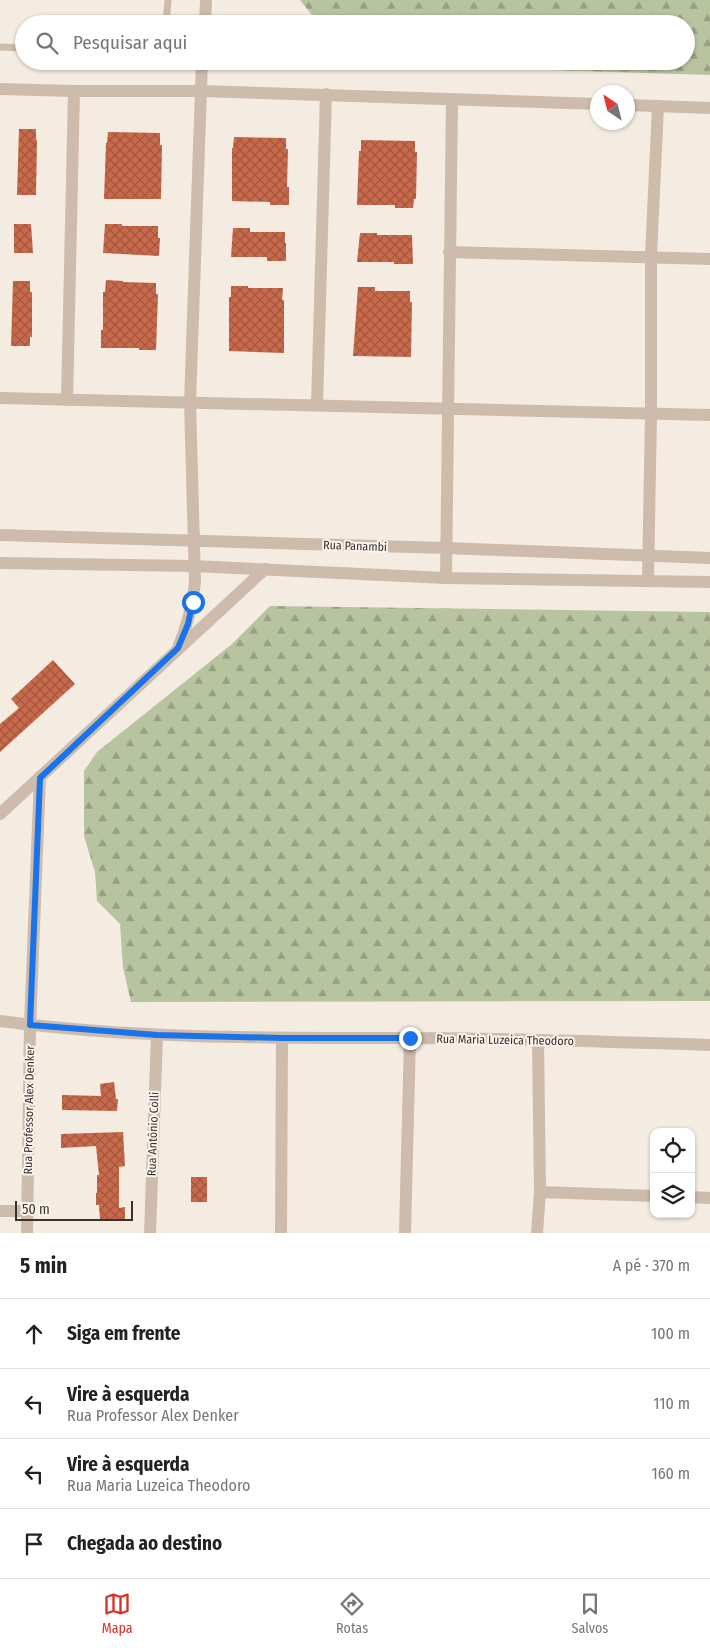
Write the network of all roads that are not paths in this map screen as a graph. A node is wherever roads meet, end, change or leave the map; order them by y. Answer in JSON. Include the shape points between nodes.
{"nodes":[{"id":1,"x":168,"y":0,"type":"edge"},
{"id":2,"x":206,"y":0,"type":"edge"},
{"id":3,"x":167,"y":15,"type":"edge"},
{"id":4,"x":205,"y":15,"type":"edge"},
{"id":5,"x":0,"y":47,"type":"edge"},
{"id":6,"x":15,"y":48,"type":"edge"},
{"id":7,"x":201,"y":70,"type":"edge"},
{"id":8,"x":0,"y":89,"type":"edge"},
{"id":9,"x":74,"y":91,"type":"junction"},
{"id":10,"x":200,"y":91,"type":"junction"},
{"id":11,"x":326,"y":94,"type":"junction"},
{"id":12,"x":452,"y":99,"type":"junction"},
{"id":13,"x":590,"y":104,"type":"edge"},
{"id":14,"x":635,"y":105,"type":"edge"},
{"id":15,"x":658,"y":106,"type":"junction"},
{"id":16,"x":710,"y":108,"type":"edge"},
{"id":17,"x":449,"y":252,"type":"junction"},
{"id":18,"x":651,"y":256,"type":"junction"},
{"id":19,"x":710,"y":259,"type":"edge"},
{"id":20,"x":0,"y":398,"type":"edge"},
{"id":21,"x":67,"y":400,"type":"junction"},
{"id":22,"x":190,"y":402,"type":"junction"},
{"id":23,"x":316,"y":405,"type":"junction"},
{"id":24,"x":447,"y":409,"type":"junction"},
{"id":25,"x":651,"y":413,"type":"junction"},
{"id":26,"x":710,"y":415,"type":"edge"},
{"id":27,"x":0,"y":535,"type":"edge"},
{"id":28,"x":193,"y":541,"type":"junction"},
{"id":29,"x":446,"y":548,"type":"junction"},
{"id":30,"x":648,"y":555,"type":"junction"},
{"id":31,"x":710,"y":558,"type":"edge"},
{"id":32,"x":0,"y":563,"type":"edge"},
{"id":33,"x":193,"y":566,"type":"junction"},
{"id":34,"x":265,"y":569,"type":"junction"},
{"id":35,"x":446,"y":578,"type":"junction"},
{"id":36,"x":648,"y":580,"type":"junction"},
{"id":37,"x":710,"y":582,"type":"edge"},
{"id":38,"x":178,"y":648,"type":"junction"},
{"id":39,"x":40,"y":778,"type":"junction"},
{"id":40,"x":0,"y":814,"type":"edge"},
{"id":41,"x":0,"y":1021,"type":"edge"},
{"id":42,"x":30,"y":1025,"type":"junction"},
{"id":43,"x":157,"y":1035,"type":"junction"},
{"id":44,"x":282,"y":1038,"type":"junction"},
{"id":45,"x":410,"y":1038,"type":"junction"},
{"id":46,"x":538,"y":1040,"type":"junction"},
{"id":47,"x":710,"y":1045,"type":"edge"},
{"id":48,"x":540,"y":1192,"type":"junction"},
{"id":49,"x":650,"y":1196,"type":"edge"},
{"id":50,"x":695,"y":1197,"type":"edge"},
{"id":51,"x":710,"y":1198,"type":"edge"},
{"id":52,"x":0,"y":1210,"type":"edge"},
{"id":53,"x":28,"y":1211,"type":"junction"},
{"id":54,"x":28,"y":1233,"type":"edge"},
{"id":55,"x":150,"y":1233,"type":"edge"},
{"id":56,"x":281,"y":1233,"type":"edge"},
{"id":57,"x":404,"y":1233,"type":"edge"},
{"id":58,"x":537,"y":1233,"type":"edge"}],
"edges":[{"from":1,"to":3,"type":"lane"},
{"from":2,"to":4,"type":"street"},
{"from":5,"to":6,"type":"lane"},
{"from":7,"to":10,"type":"street"},
{"from":8,"to":9,"type":"street"},
{"from":9,"to":10,"type":"street"},
{"from":9,"to":21,"type":"street"},
{"from":10,"to":11,"type":"street"},
{"from":10,"to":22,"type":"street"},
{"from":11,"to":12,"type":"street"},
{"from":11,"to":23,"type":"street"},
{"from":12,"to":13,"type":"street"},
{"from":12,"to":17,"type":"street"},
{"from":14,"to":15,"type":"street"},
{"from":15,"to":16,"type":"street"},
{"from":15,"to":18,"type":"street"},
{"from":17,"to":18,"type":"street"},
{"from":17,"to":24,"type":"street"},
{"from":18,"to":19,"type":"street"},
{"from":18,"to":25,"type":"street"},
{"from":20,"to":21,"type":"street"},
{"from":21,"to":22,"type":"street"},
{"from":22,"to":23,"type":"street"},
{"from":22,"to":28,"type":"street"},
{"from":23,"to":24,"type":"street"},
{"from":24,"to":25,"type":"street"},
{"from":24,"to":29,"type":"street"},
{"from":25,"to":26,"type":"street"},
{"from":25,"to":30,"type":"street"},
{"from":27,"to":28,"type":"street","name":"Rua Panambi"},
{"from":28,"to":29,"type":"street","name":"Rua Panambi"},
{"from":28,"to":33,"type":"street"},
{"from":29,"to":30,"type":"street","name":"Rua Panambi"},
{"from":29,"to":35,"type":"street"},
{"from":30,"to":31,"type":"street","name":"Rua Panambi"},
{"from":30,"to":36,"type":"street"},
{"from":32,"to":33,"type":"street"},
{"from":33,"to":34,"type":"street"},
{"from":33,"to":38,"type":"street","via":[[193,602]]},
{"from":34,"to":35,"type":"street"},
{"from":34,"to":38,"type":"street"},
{"from":35,"to":36,"type":"street"},
{"from":36,"to":37,"type":"street"},
{"from":38,"to":39,"type":"street"},
{"from":39,"to":40,"type":"street"},
{"from":39,"to":42,"type":"street","name":"Rua Professor Alex Denker"},
{"from":41,"to":42,"type":"street","name":"Rua Maria Luzeica Theodoro"},
{"from":42,"to":43,"type":"street","name":"Rua Maria Luzeica Theodoro"},
{"from":42,"to":53,"type":"street","name":"Rua Professor Alex Denker"},
{"from":43,"to":44,"type":"street","name":"Rua Maria Luzeica Theodoro"},
{"from":43,"to":55,"type":"street","name":"Rua Antônio Colli"},
{"from":44,"to":45,"type":"street","name":"Rua Maria Luzeica Theodoro"},
{"from":44,"to":56,"type":"street"},
{"from":45,"to":46,"type":"street","name":"Rua Maria Luzeica Theodoro"},
{"from":45,"to":57,"type":"street"},
{"from":46,"to":47,"type":"street","name":"Rua Maria Luzeica Theodoro"},
{"from":46,"to":48,"type":"street"},
{"from":48,"to":49,"type":"street"},
{"from":48,"to":58,"type":"street"},
{"from":50,"to":51,"type":"street"},
{"from":52,"to":53,"type":"street"},
{"from":53,"to":54,"type":"street","name":"Rua Professor Alex Denker"}]}
